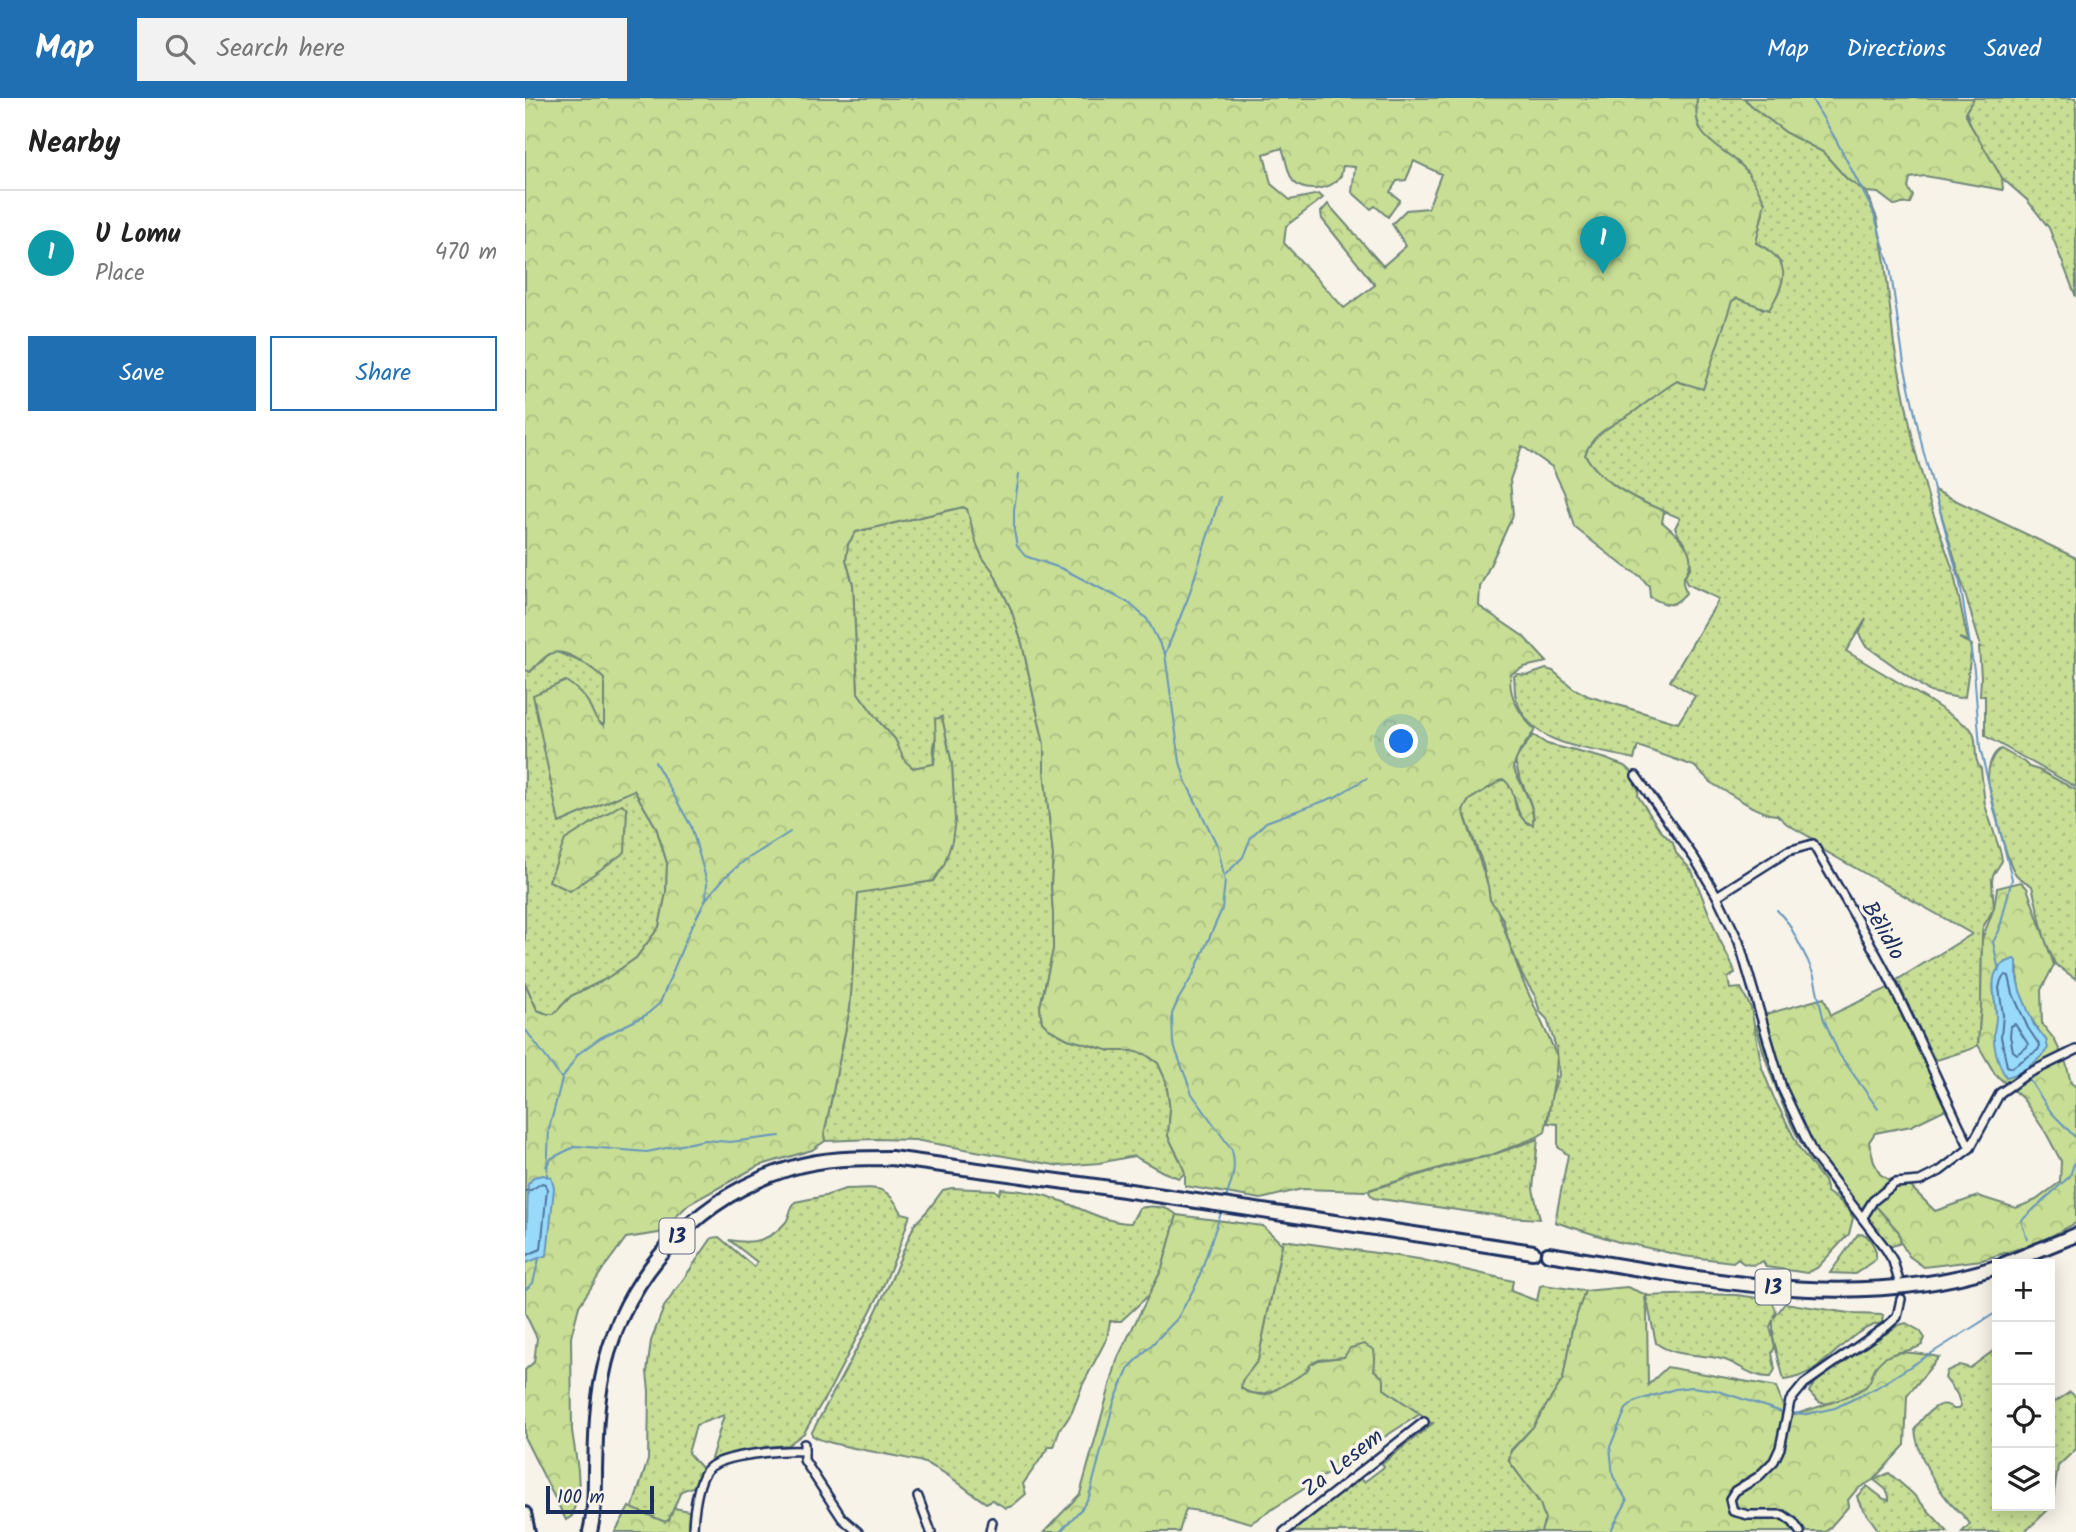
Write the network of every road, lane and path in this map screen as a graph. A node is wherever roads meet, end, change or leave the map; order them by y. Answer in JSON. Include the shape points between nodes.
{"nodes":[{"id":1,"x":1636,"y":776,"type":"dead end"},
{"id":2,"x":1717,"y":896,"type":"junction"},
{"id":3,"x":2076,"y":1050,"type":"edge"},
{"id":4,"x":1970,"y":1148,"type":"junction"},
{"id":5,"x":1863,"y":1217,"type":"junction"},
{"id":6,"x":2076,"y":1235,"type":"edge"},
{"id":7,"x":1533,"y":1252,"type":"dead end"},
{"id":8,"x":1548,"y":1254,"type":"dead end"},
{"id":9,"x":2016,"y":1259,"type":"edge"},
{"id":10,"x":1992,"y":1267,"type":"edge"},
{"id":11,"x":1898,"y":1278,"type":"dead end"},
{"id":12,"x":1901,"y":1298,"type":"dead end"},
{"id":13,"x":1424,"y":1422,"type":"dead end"},
{"id":14,"x":918,"y":1497,"type":"dead end"},
{"id":15,"x":525,"y":1513,"type":"edge"},
{"id":16,"x":992,"y":1522,"type":"dead end"},
{"id":17,"x":529,"y":1532,"type":"edge"},
{"id":18,"x":590,"y":1532,"type":"edge"},
{"id":19,"x":694,"y":1532,"type":"edge"},
{"id":20,"x":858,"y":1532,"type":"edge"},
{"id":21,"x":931,"y":1532,"type":"edge"},
{"id":22,"x":990,"y":1532,"type":"edge"},
{"id":23,"x":1284,"y":1532,"type":"edge"},
{"id":24,"x":1800,"y":1532,"type":"edge"}],
"edges":[{"from":1,"to":2,"type":"street"},
{"from":2,"to":4,"type":"street","name":"Bělidlo","via":[[1788,851],[1813,844],[1890,980]]},
{"from":2,"to":5,"type":"street","via":[[1739,942],[1782,1088],[1813,1154]]},
{"from":3,"to":4,"type":"street","via":[[2000,1093]]},
{"from":4,"to":5,"type":"street","via":[[1920,1181],[1895,1183],[1873,1201]]},
{"from":5,"to":11,"type":"street","via":[[1893,1261]]},
{"from":6,"to":9,"type":"main road"},
{"from":7,"to":18,"type":"main road","number":"13","via":[[905,1160],[855,1158],[792,1168],[726,1196],[692,1222],[647,1270],[620,1317],[598,1403]]},
{"from":8,"to":10,"type":"main road","number":"13","via":[[1768,1287],[1823,1290],[1902,1287]]},
{"from":12,"to":24,"type":"street","via":[[1897,1317],[1887,1326],[1804,1384],[1790,1401],[1774,1461],[1730,1499],[1733,1511],[1748,1516],[1783,1515]]},
{"from":13,"to":23,"type":"street","name":"Za Lesem"},
{"from":14,"to":21,"type":"street"},
{"from":15,"to":17,"type":"street"},
{"from":16,"to":22,"type":"street"},
{"from":19,"to":20,"type":"street","via":[[700,1485],[713,1465],[804,1447],[804,1460],[829,1500]]}]}
